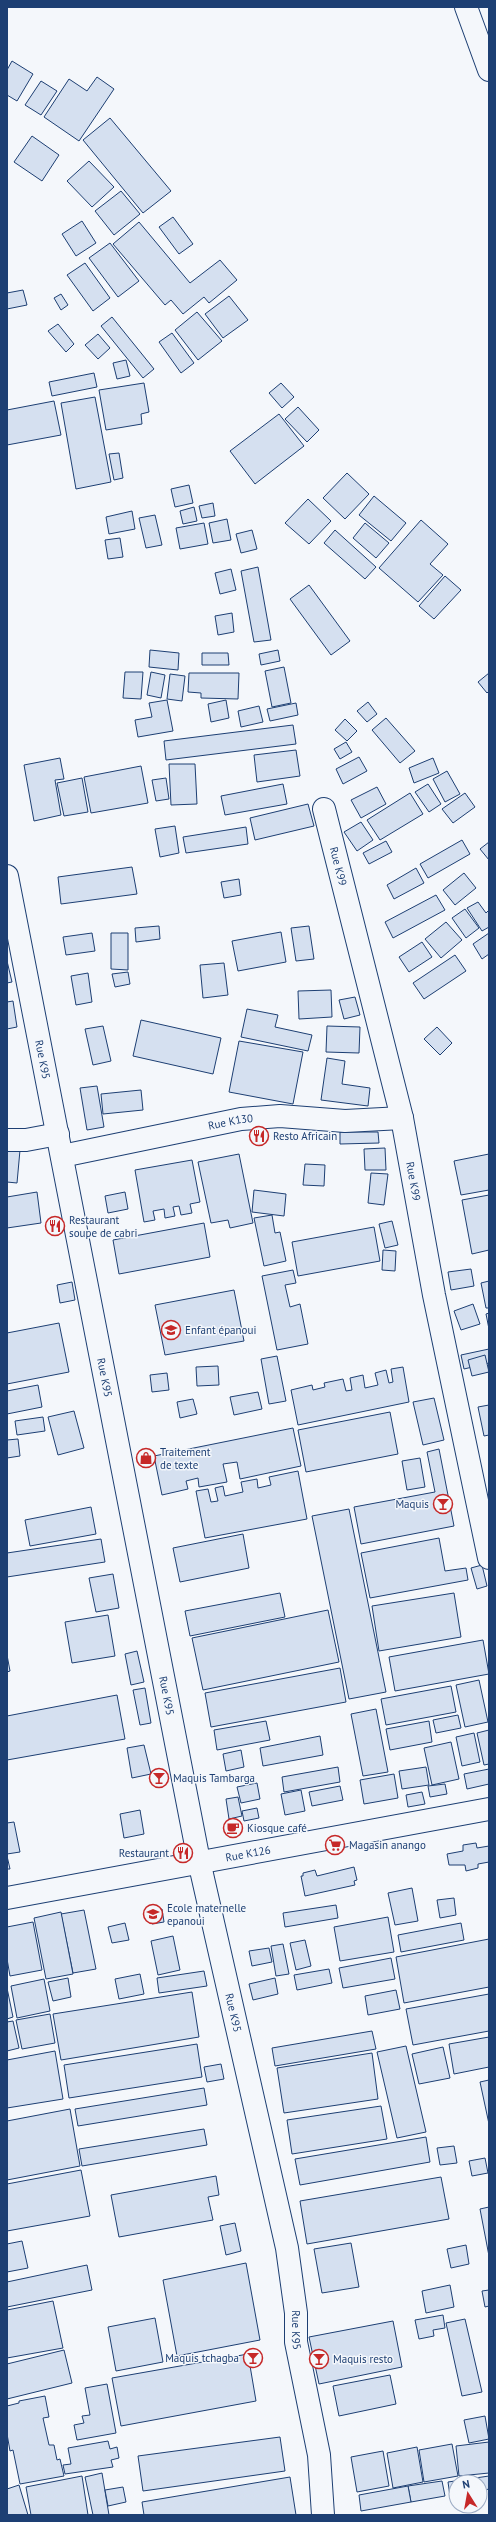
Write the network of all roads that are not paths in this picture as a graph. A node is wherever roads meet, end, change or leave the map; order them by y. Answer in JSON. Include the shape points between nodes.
{"nodes":[{"id":1,"x":466,"y":7,"type":"edge"},
{"id":2,"x":489,"y":70,"type":"edge"},
{"id":3,"x":324,"y":809,"type":"dead end"},
{"id":4,"x":7,"y":876,"type":"edge"},
{"id":5,"x":402,"y":1118,"type":"junction"},
{"id":6,"x":58,"y":1134,"type":"junction"},
{"id":7,"x":7,"y":1140,"type":"edge"},
{"id":8,"x":62,"y":1156,"type":"junction"},
{"id":9,"x":489,"y":1558,"type":"edge"},
{"id":10,"x":489,"y":1809,"type":"edge"},
{"id":11,"x":199,"y":1861,"type":"junction"},
{"id":12,"x":7,"y":1898,"type":"edge"},
{"id":13,"x":323,"y":2515,"type":"edge"}],
"edges":[{"from":1,"to":2,"type":"street"},
{"from":3,"to":5,"type":"street","name":"Rue K99"},
{"from":4,"to":6,"type":"street","name":"Rue K95"},
{"from":5,"to":8,"type":"street","name":"Rue K130","via":[[345,1121],[280,1116],[241,1119]]},
{"from":5,"to":9,"type":"street","name":"Rue K99","via":[[434,1295]]},
{"from":6,"to":7,"type":"street","via":[[26,1140]]},
{"from":6,"to":8,"type":"street","name":"Rue K95"},
{"from":8,"to":11,"type":"street","name":"Rue K95"},
{"from":10,"to":11,"type":"street","name":"Rue K126"},
{"from":11,"to":12,"type":"street","name":"Rue K126"},
{"from":11,"to":13,"type":"street","name":"Rue K95","via":[[287,2248],[296,2313],[296,2342],[319,2455]]}]}
